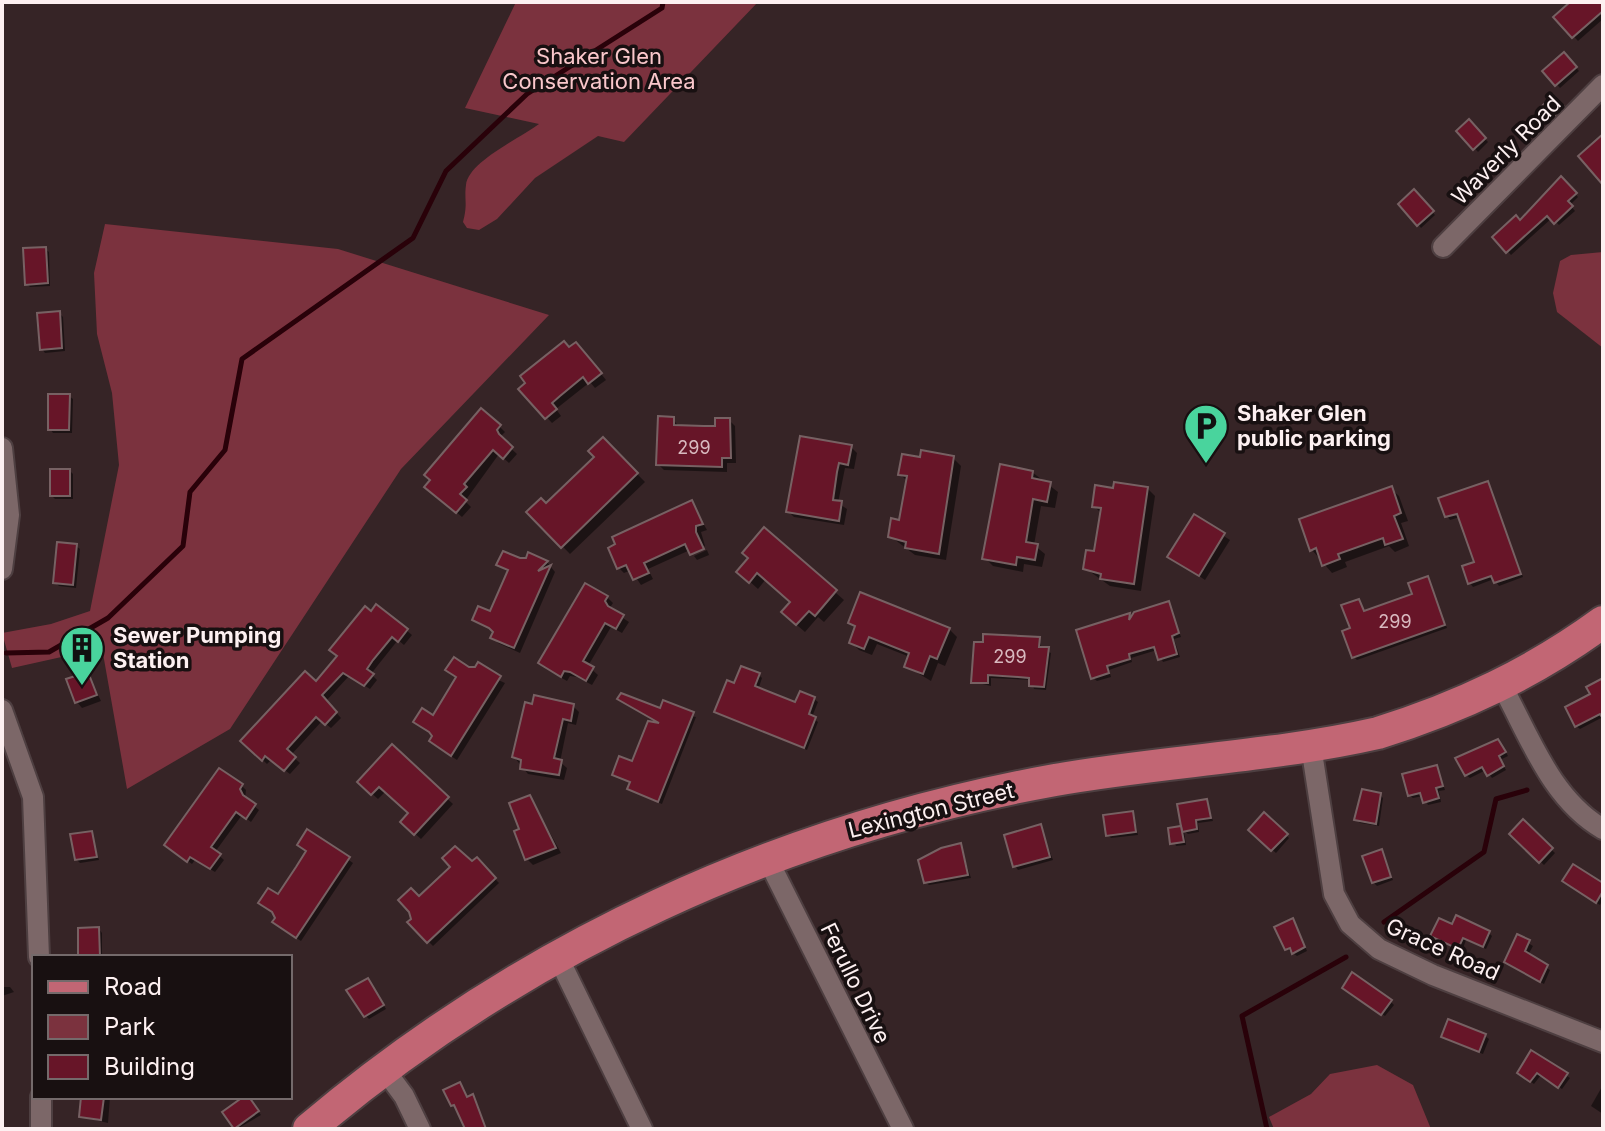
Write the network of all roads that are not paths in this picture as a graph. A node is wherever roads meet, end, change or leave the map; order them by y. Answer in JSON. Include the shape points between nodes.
{"nodes":[{"id":1,"x":1603,"y":85,"type":"edge"},
{"id":2,"x":1443,"y":247,"type":"dead end"},
{"id":3,"x":2,"y":448,"type":"edge"},
{"id":4,"x":2,"y":569,"type":"edge"},
{"id":5,"x":1603,"y":622,"type":"edge"},
{"id":6,"x":1502,"y":686,"type":"junction"},
{"id":7,"x":2,"y":710,"type":"edge"},
{"id":8,"x":1311,"y":746,"type":"junction"},
{"id":9,"x":1603,"y":829,"type":"edge"},
{"id":10,"x":767,"y":858,"type":"junction"},
{"id":11,"x":39,"y":955,"type":"edge"},
{"id":12,"x":557,"y":955,"type":"junction"},
{"id":13,"x":1603,"y":1042,"type":"edge"},
{"id":14,"x":384,"y":1069,"type":"junction"},
{"id":15,"x":41,"y":1099,"type":"edge"},
{"id":16,"x":41,"y":1129,"type":"edge"},
{"id":17,"x":309,"y":1129,"type":"edge"},
{"id":18,"x":420,"y":1129,"type":"edge"},
{"id":19,"x":642,"y":1129,"type":"edge"},
{"id":20,"x":903,"y":1129,"type":"edge"}],
"edges":[{"from":1,"to":2,"type":"street","name":"Waverly Road"},
{"from":3,"to":4,"type":"street","via":[[9,529]]},
{"from":5,"to":6,"type":"main road","name":"Lexington Street"},
{"from":6,"to":8,"type":"main road","name":"Lexington Street","via":[[1393,728]]},
{"from":6,"to":9,"type":"street","via":[[1559,790]]},
{"from":7,"to":11,"type":"street","via":[[34,806]]},
{"from":8,"to":10,"type":"main road","name":"Lexington Street","via":[[995,792],[884,819]]},
{"from":8,"to":13,"type":"street","name":"Grace Road","via":[[1334,894],[1362,937],[1433,975]]},
{"from":10,"to":12,"type":"main road","name":"Lexington Street","via":[[641,911]]},
{"from":10,"to":20,"type":"street","name":"Ferullo Drive"},
{"from":12,"to":14,"type":"main road","name":"Lexington Street","via":[[452,1019]]},
{"from":12,"to":19,"type":"street"},
{"from":14,"to":17,"type":"main road","name":"Lexington Street"},
{"from":14,"to":18,"type":"street"},
{"from":15,"to":16,"type":"street"}]}
